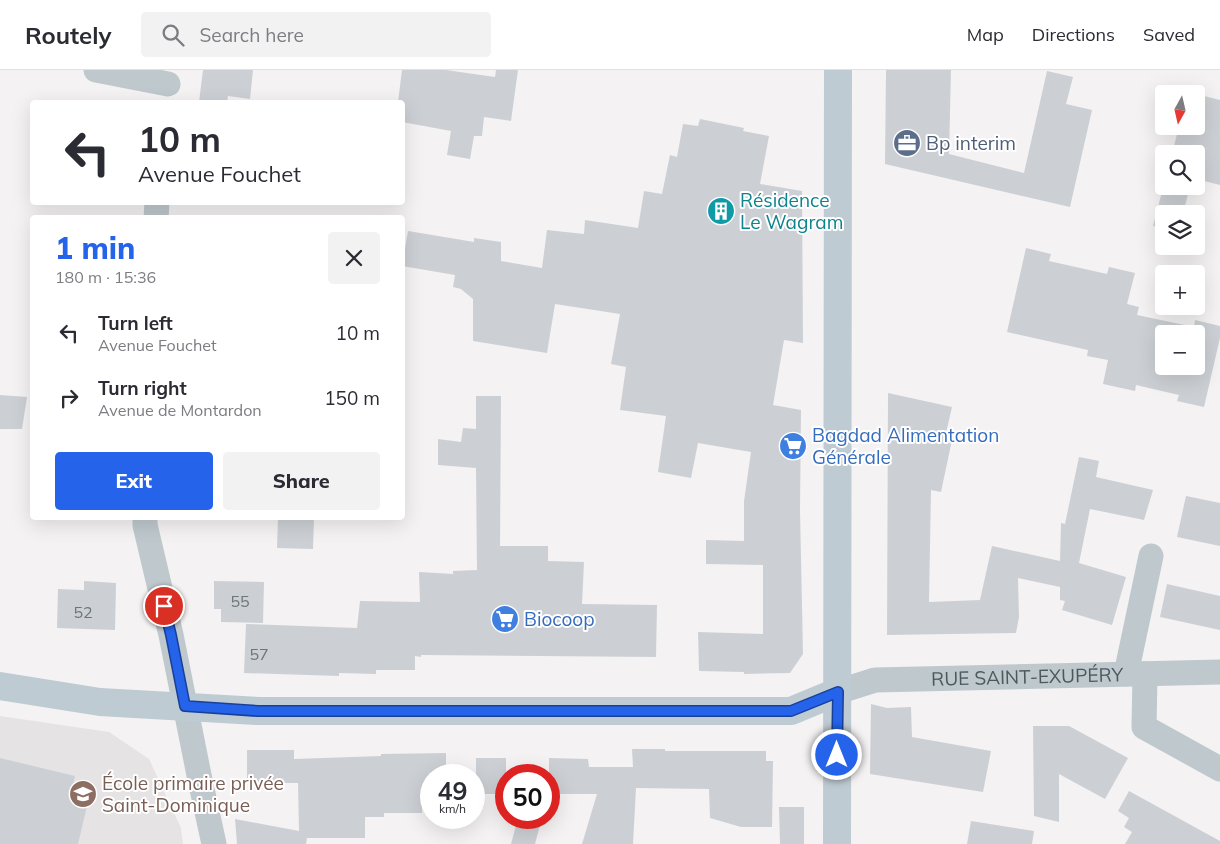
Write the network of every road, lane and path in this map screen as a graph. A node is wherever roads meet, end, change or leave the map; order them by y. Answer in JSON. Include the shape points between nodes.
{"nodes":[{"id":1,"x":96,"y":70,"type":"edge"},
{"id":2,"x":838,"y":70,"type":"edge"},
{"id":3,"x":168,"y":85,"type":"edge"},
{"id":4,"x":145,"y":520,"type":"edge"},
{"id":5,"x":1151,"y":556,"type":"dead end"},
{"id":6,"x":1220,"y":672,"type":"edge"},
{"id":7,"x":1136,"y":674,"type":"junction"},
{"id":8,"x":0,"y":686,"type":"edge"},
{"id":9,"x":838,"y":692,"type":"junction"},
{"id":10,"x":185,"y":706,"type":"junction"},
{"id":11,"x":1220,"y":770,"type":"edge"},
{"id":12,"x":214,"y":844,"type":"edge"},
{"id":13,"x":837,"y":844,"type":"edge"}],
"edges":[{"from":1,"to":3,"type":"street"},
{"from":2,"to":9,"type":"street"},
{"from":4,"to":10,"type":"street"},
{"from":5,"to":7,"type":"street"},
{"from":6,"to":7,"type":"street","name":"RUE SAINT-EXUPÉRY"},
{"from":7,"to":9,"type":"street","name":"RUE SAINT-EXUPÉRY","via":[[875,680]]},
{"from":7,"to":11,"type":"street","via":[[1144,727]]},
{"from":8,"to":10,"type":"street","via":[[100,702]]},
{"from":9,"to":10,"type":"street","via":[[791,711],[258,711]]},
{"from":9,"to":13,"type":"street"},
{"from":10,"to":12,"type":"street"}]}
